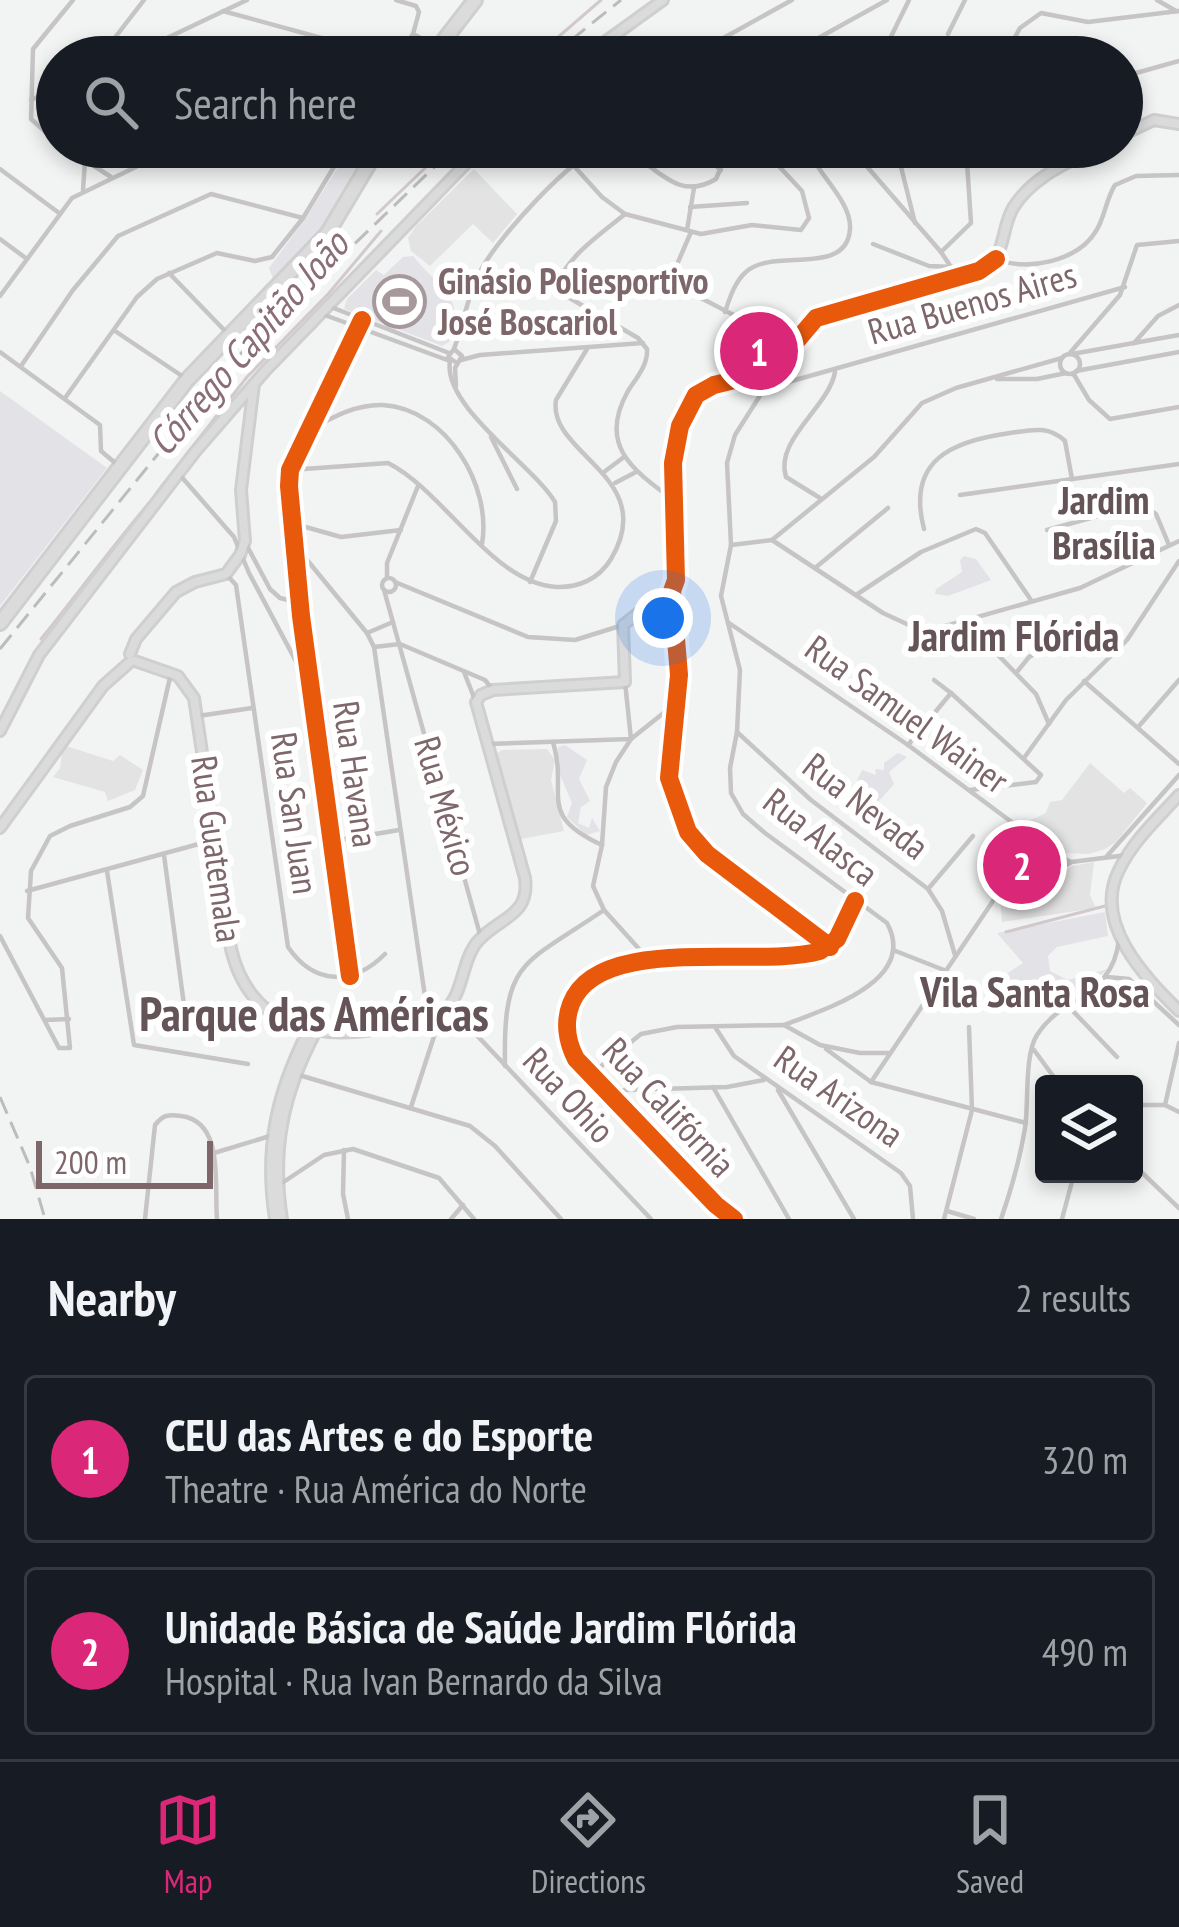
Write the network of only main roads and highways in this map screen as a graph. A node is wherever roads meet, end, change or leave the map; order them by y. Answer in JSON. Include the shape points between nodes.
{"nodes":[{"id":1,"x":663,"y":0,"type":"edge"},
{"id":2,"x":473,"y":1,"type":"edge"},
{"id":3,"x":446,"y":36,"type":"edge"},
{"id":4,"x":614,"y":36,"type":"edge"},
{"id":5,"x":1179,"y":124,"type":"edge"},
{"id":6,"x":1143,"y":125,"type":"edge"},
{"id":7,"x":367,"y":168,"type":"edge"},
{"id":8,"x":462,"y":168,"type":"edge"},
{"id":9,"x":1064,"y":168,"type":"edge"},
{"id":10,"x":761,"y":374,"type":"junction"},
{"id":11,"x":254,"y":382,"type":"junction"},
{"id":12,"x":765,"y":388,"type":"road end"},
{"id":13,"x":236,"y":402,"type":"junction"},
{"id":14,"x":250,"y":418,"type":"junction"},
{"id":15,"x":0,"y":623,"type":"edge"},
{"id":16,"x":132,"y":659,"type":"junction"},
{"id":17,"x":0,"y":730,"type":"edge"},
{"id":18,"x":1179,"y":794,"type":"edge"},
{"id":19,"x":0,"y":828,"type":"edge"},
{"id":20,"x":1179,"y":1011,"type":"edge"},
{"id":21,"x":311,"y":1032,"type":"junction"},
{"id":22,"x":291,"y":1072,"type":"junction"},
{"id":23,"x":279,"y":1219,"type":"edge"}],
"edges":[{"from":1,"to":4,"type":"main road"},
{"from":2,"to":3,"type":"highway"},
{"from":5,"to":6,"type":"main road"},
{"from":7,"to":15,"type":"highway","via":[[319,244],[188,380]]},
{"from":8,"to":11,"type":"main road"},
{"from":9,"to":10,"type":"main road","via":[[1029,189],[986,268],[823,315]]},
{"from":10,"to":12,"type":"main road"},
{"from":10,"to":21,"type":"main road","via":[[706,388],[692,400],[675,447],[676,580],[623,625],[626,682],[493,689],[476,702],[526,890],[518,912],[481,938],[447,1007],[372,1031]]},
{"from":11,"to":13,"type":"main road"},
{"from":11,"to":14,"type":"main road"},
{"from":13,"to":14,"type":"main road"},
{"from":13,"to":17,"type":"main road","via":[[39,656]]},
{"from":14,"to":16,"type":"main road","via":[[240,555],[226,574],[176,592],[136,639]]},
{"from":16,"to":19,"type":"main road","via":[[103,686]]},
{"from":16,"to":21,"type":"main road","name":"Rua Guatemala","via":[[191,690],[236,966],[272,1012]]},
{"from":18,"to":20,"type":"main road","via":[[1114,886],[1119,933],[1140,972]]},
{"from":21,"to":22,"type":"main road"},
{"from":22,"to":23,"type":"main road","via":[[279,1129]]},
{"from":22,"to":23,"type":"main road","via":[[270,1136]]}]}
